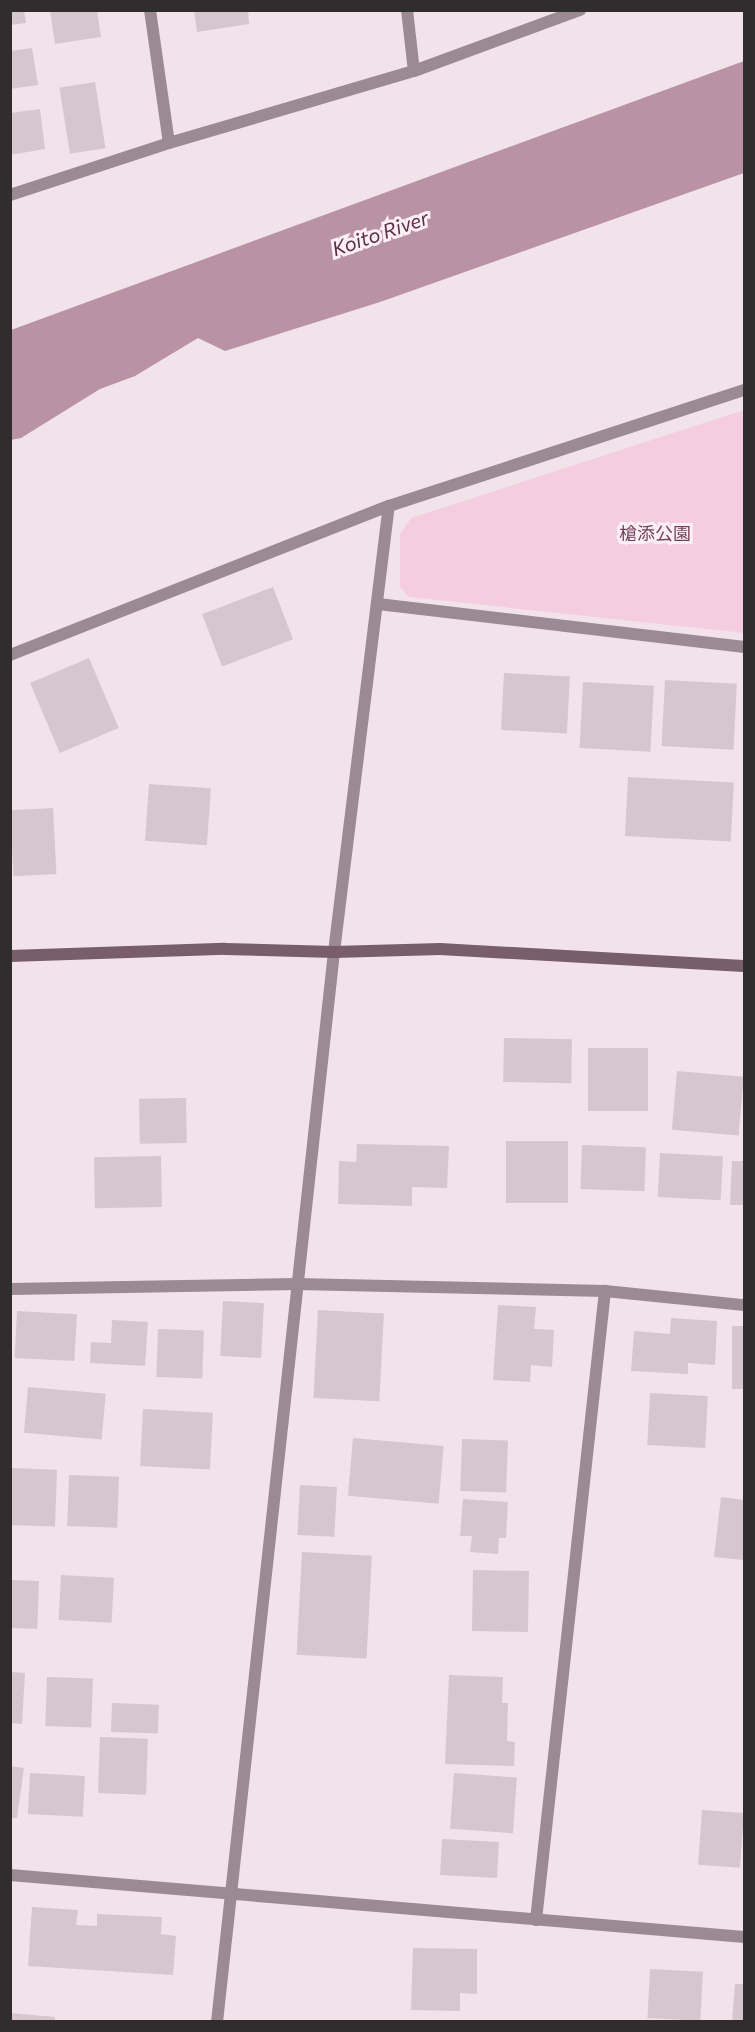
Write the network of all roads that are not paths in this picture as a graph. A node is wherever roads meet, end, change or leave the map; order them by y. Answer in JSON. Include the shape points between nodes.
{"nodes":[{"id":1,"x":150,"y":10,"type":"edge"},
{"id":2,"x":406,"y":10,"type":"edge"},
{"id":3,"x":580,"y":10,"type":"edge"},
{"id":4,"x":414,"y":71,"type":"junction"},
{"id":5,"x":169,"y":143,"type":"junction"},
{"id":6,"x":10,"y":195,"type":"edge"},
{"id":7,"x":744,"y":390,"type":"edge"},
{"id":8,"x":389,"y":506,"type":"junction"},
{"id":9,"x":378,"y":604,"type":"junction"},
{"id":10,"x":744,"y":647,"type":"edge"},
{"id":11,"x":10,"y":655,"type":"edge"},
{"id":12,"x":333,"y":952,"type":"junction"},
{"id":13,"x":10,"y":956,"type":"edge"},
{"id":14,"x":744,"y":966,"type":"edge"},
{"id":15,"x":297,"y":1284,"type":"junction"},
{"id":16,"x":10,"y":1289,"type":"edge"},
{"id":17,"x":605,"y":1291,"type":"junction"},
{"id":18,"x":744,"y":1305,"type":"edge"},
{"id":19,"x":10,"y":1875,"type":"edge"},
{"id":20,"x":230,"y":1894,"type":"junction"},
{"id":21,"x":536,"y":1920,"type":"junction"},
{"id":22,"x":744,"y":1937,"type":"edge"},
{"id":23,"x":217,"y":2022,"type":"edge"}],
"edges":[{"from":1,"to":5,"type":"street"},
{"from":2,"to":4,"type":"street"},
{"from":3,"to":4,"type":"street"},
{"from":4,"to":5,"type":"street"},
{"from":5,"to":6,"type":"street"},
{"from":7,"to":8,"type":"street"},
{"from":8,"to":9,"type":"street"},
{"from":8,"to":11,"type":"street"},
{"from":9,"to":10,"type":"street"},
{"from":9,"to":12,"type":"street"},
{"from":12,"to":13,"type":"street","via":[[225,949]]},
{"from":12,"to":14,"type":"street","via":[[440,949]]},
{"from":12,"to":15,"type":"street"},
{"from":15,"to":16,"type":"street"},
{"from":15,"to":17,"type":"street"},
{"from":15,"to":20,"type":"street"},
{"from":17,"to":18,"type":"street"},
{"from":17,"to":21,"type":"street"},
{"from":19,"to":20,"type":"street"},
{"from":20,"to":21,"type":"street"},
{"from":20,"to":23,"type":"street"},
{"from":21,"to":22,"type":"street"}]}
